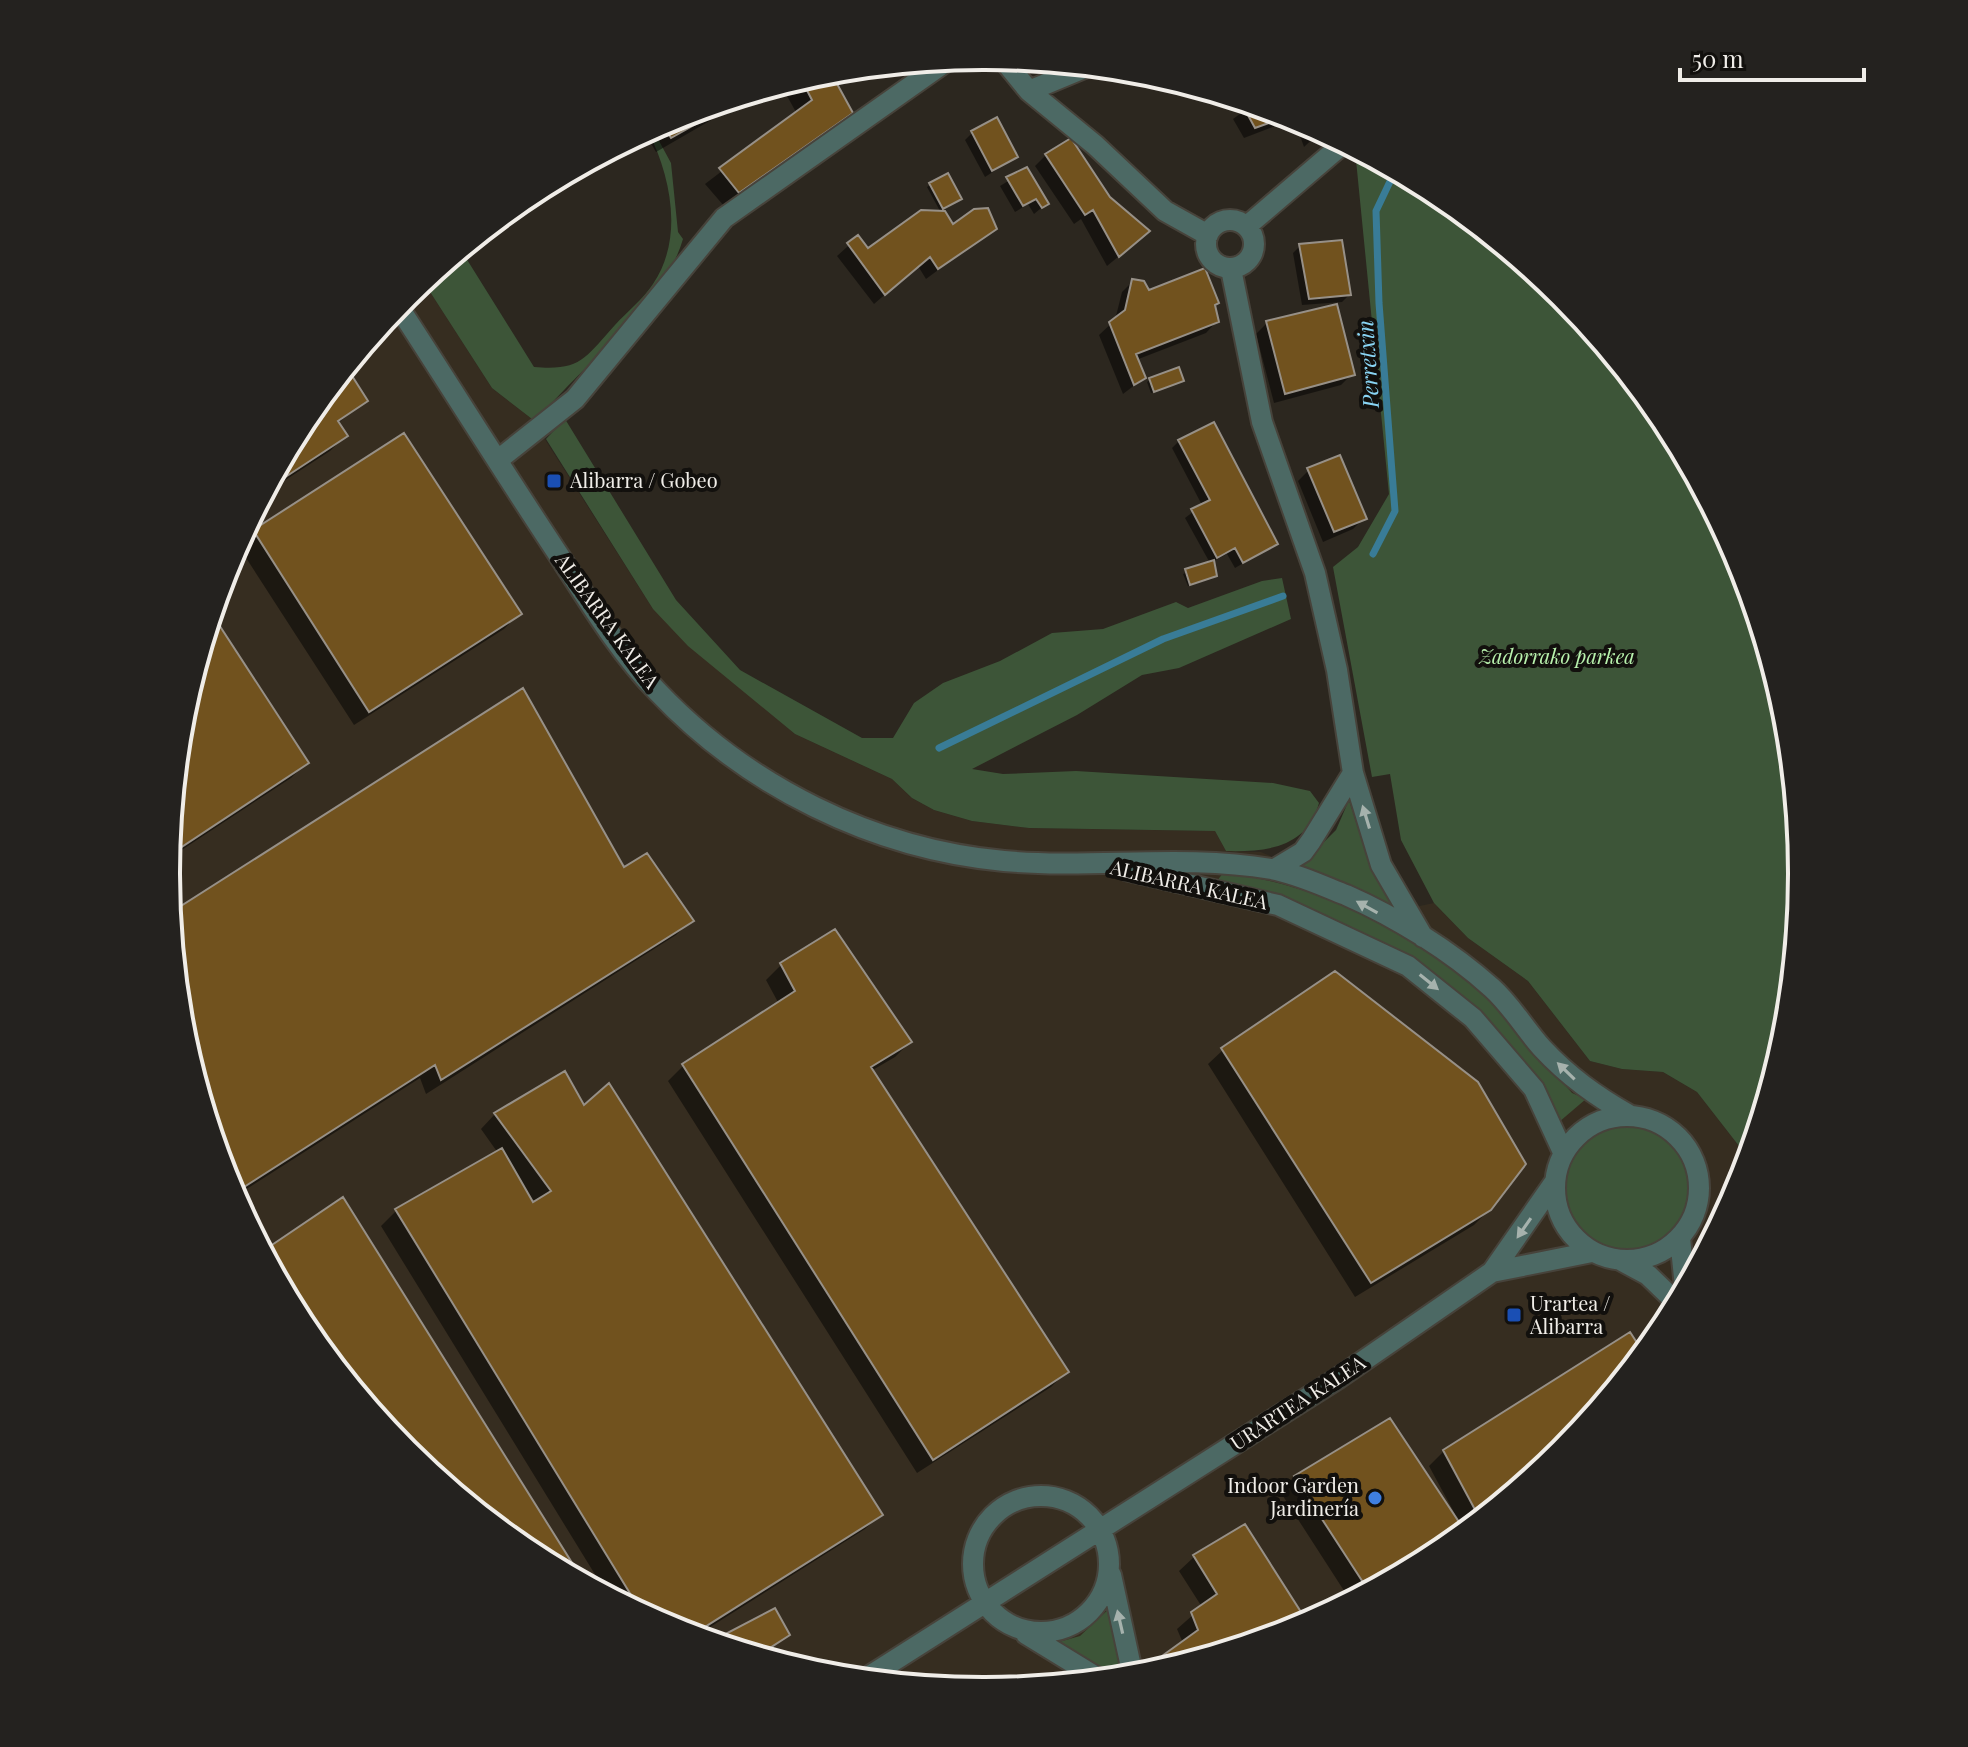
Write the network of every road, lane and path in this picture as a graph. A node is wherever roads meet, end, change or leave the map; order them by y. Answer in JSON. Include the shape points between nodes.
{"nodes":[{"id":1,"x":1013,"y":71,"type":"edge"},
{"id":2,"x":931,"y":72,"type":"edge"},
{"id":3,"x":1068,"y":75,"type":"edge"},
{"id":4,"x":1029,"y":91,"type":"junction"},
{"id":5,"x":1335,"y":151,"type":"edge"},
{"id":6,"x":1247,"y":226,"type":"junction"},
{"id":7,"x":1208,"y":235,"type":"junction"},
{"id":8,"x":1231,"y":269,"type":"junction"},
{"id":9,"x":405,"y":317,"type":"edge"},
{"id":10,"x":498,"y":460,"type":"junction"},
{"id":11,"x":1353,"y":773,"type":"junction"},
{"id":12,"x":1095,"y":864,"type":"junction"},
{"id":13,"x":1275,"y":869,"type":"junction"},
{"id":14,"x":1423,"y":937,"type":"junction"},
{"id":15,"x":1629,"y":1115,"type":"junction"},
{"id":16,"x":1563,"y":1152,"type":"junction"},
{"id":17,"x":1554,"y":1183,"type":"junction"},
{"id":18,"x":1680,"y":1238,"type":"junction"},
{"id":19,"x":1592,"y":1252,"type":"junction"},
{"id":20,"x":1622,"y":1261,"type":"junction"},
{"id":21,"x":1683,"y":1269,"type":"edge"},
{"id":22,"x":1492,"y":1272,"type":"junction"},
{"id":23,"x":1668,"y":1294,"type":"edge"},
{"id":24,"x":1101,"y":1531,"type":"junction"},
{"id":25,"x":1109,"y":1568,"type":"junction"},
{"id":26,"x":984,"y":1603,"type":"junction"},
{"id":27,"x":1016,"y":1628,"type":"junction"},
{"id":28,"x":1130,"y":1664,"type":"edge"},
{"id":29,"x":879,"y":1670,"type":"edge"},
{"id":30,"x":1089,"y":1670,"type":"edge"}],
"edges":[{"from":1,"to":4,"type":"street"},
{"from":2,"to":10,"type":"street","via":[[724,218],[575,399]]},
{"from":3,"to":4,"type":"street"},
{"from":4,"to":7,"type":"street","via":[[1165,211]]},
{"from":5,"to":6,"type":"street"},
{"from":6,"to":7,"type":"street","via":[[1225,220]]},
{"from":6,"to":8,"type":"street","via":[[1254,253],[1245,265]]},
{"from":7,"to":8,"type":"street","via":[[1206,251],[1216,265]]},
{"from":8,"to":11,"type":"street","via":[[1262,422],[1315,573]]},
{"from":9,"to":10,"type":"street","name":"ALIBARRA KALEA"},
{"from":10,"to":12,"type":"street","name":"ALIBARRA KALEA","via":[[604,624],[656,690],[720,748],[778,788],[861,827],[938,851],[1004,861]]},
{"from":11,"to":13,"type":"street","via":[[1303,852]]},
{"from":14,"to":11,"type":"street","one_way":true,"via":[[1381,865]]},
{"from":12,"to":13,"type":"street","name":"ALIBARRA KALEA","via":[[1175,860]]},
{"from":12,"to":16,"type":"street","name":"ALIBARRA KALEA","one_way":true,"via":[[1278,905],[1408,966],[1473,1018],[1534,1089]]},
{"from":14,"to":13,"type":"street","name":"ALIBARRA KALEA","one_way":true,"via":[[1347,896]]},
{"from":15,"to":14,"type":"street","name":"ALIBARRA KALEA","one_way":true,"via":[[1584,1089],[1493,989]]},
{"from":15,"to":16,"type":"street","via":[[1604,1118],[1580,1131]]},
{"from":15,"to":18,"type":"street","via":[[1668,1128],[1694,1160],[1699,1201]]},
{"from":16,"to":17,"type":"street"},
{"from":17,"to":19,"type":"street","via":[[1557,1210],[1571,1234]]},
{"from":17,"to":22,"type":"street","name":"URARTEA KALEA","one_way":true},
{"from":18,"to":20,"type":"street","via":[[1653,1255]]},
{"from":18,"to":21,"type":"street"},
{"from":19,"to":20,"type":"street"},
{"from":19,"to":22,"type":"street","name":"URARTEA KALEA"},
{"from":20,"to":23,"type":"street"},
{"from":22,"to":24,"type":"street","name":"URARTEA KALEA"},
{"from":24,"to":25,"type":"street"},
{"from":24,"to":26,"type":"street","name":"URARTEA KALEA"},
{"from":24,"to":26,"type":"street","via":[[1066,1500],[1028,1497],[1010,1503],[989,1521],[975,1546],[975,1583]]},
{"from":25,"to":27,"type":"street","via":[[1105,1589],[1078,1622],[1048,1632]]},
{"from":28,"to":25,"type":"street","one_way":true},
{"from":26,"to":27,"type":"street"},
{"from":26,"to":29,"type":"street","name":"URARTEA KALEA"},
{"from":27,"to":30,"type":"street"}]}
